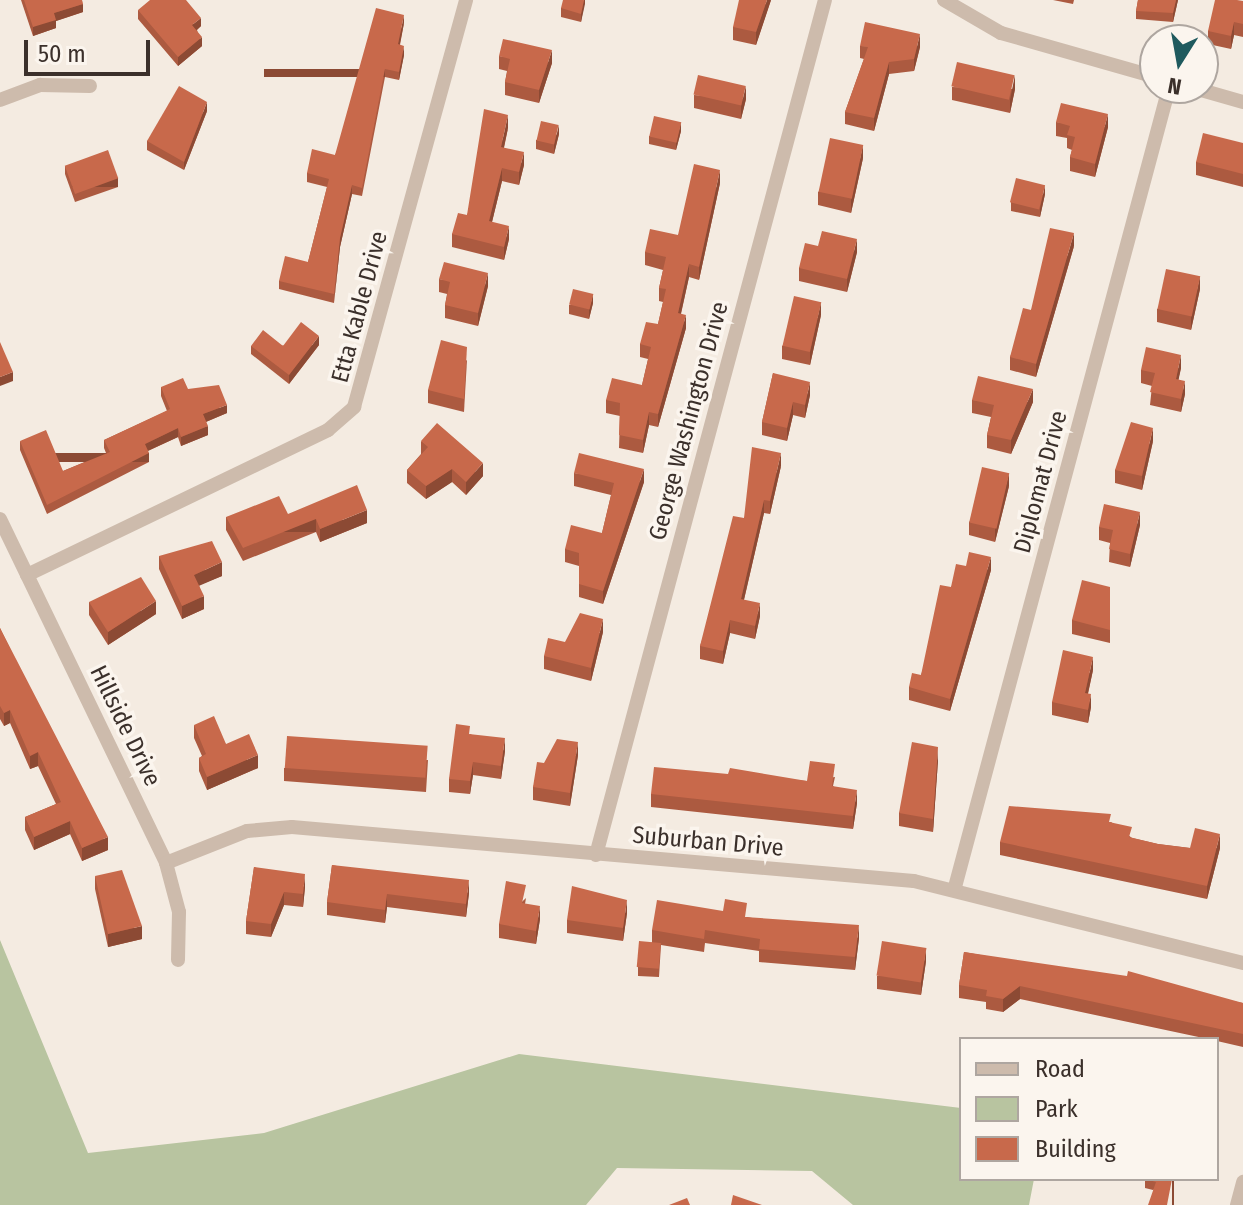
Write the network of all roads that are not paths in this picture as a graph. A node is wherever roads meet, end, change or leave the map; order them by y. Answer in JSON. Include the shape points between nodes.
{"nodes":[{"id":1,"x":466,"y":0,"type":"edge"},
{"id":2,"x":825,"y":0,"type":"edge"},
{"id":3,"x":944,"y":0,"type":"edge"},
{"id":4,"x":1139,"y":72,"type":"edge"},
{"id":5,"x":90,"y":86,"type":"dead end"},
{"id":6,"x":1219,"y":95,"type":"edge"},
{"id":7,"x":0,"y":100,"type":"edge"},
{"id":8,"x":1243,"y":102,"type":"edge"},
{"id":9,"x":1165,"y":104,"type":"edge"},
{"id":10,"x":0,"y":519,"type":"edge"},
{"id":11,"x":27,"y":575,"type":"junction"},
{"id":12,"x":596,"y":855,"type":"junction"},
{"id":13,"x":166,"y":863,"type":"junction"},
{"id":14,"x":955,"y":887,"type":"junction"},
{"id":15,"x":178,"y":960,"type":"dead end"},
{"id":16,"x":1243,"y":963,"type":"edge"},
{"id":17,"x":1243,"y":1182,"type":"edge"},
{"id":18,"x":1237,"y":1205,"type":"edge"}],
"edges":[{"from":1,"to":11,"type":"street","name":"Etta Kable Drive","via":[[354,407],[328,430]]},
{"from":2,"to":12,"type":"street","name":"George Washington Drive"},
{"from":3,"to":4,"type":"street","via":[[1001,33]]},
{"from":5,"to":7,"type":"street","via":[[40,85]]},
{"from":6,"to":8,"type":"street"},
{"from":9,"to":14,"type":"street","name":"Diplomat Drive"},
{"from":10,"to":11,"type":"street","name":"Hillside Drive"},
{"from":11,"to":13,"type":"street","name":"Hillside Drive"},
{"from":12,"to":13,"type":"street","name":"Suburban Drive","via":[[279,827],[247,831]]},
{"from":12,"to":14,"type":"street","name":"Suburban Drive"},
{"from":13,"to":15,"type":"street","name":"Hillside Drive","via":[[179,912]]},
{"from":14,"to":16,"type":"street","name":"Suburban Drive"},
{"from":17,"to":18,"type":"street"}]}
